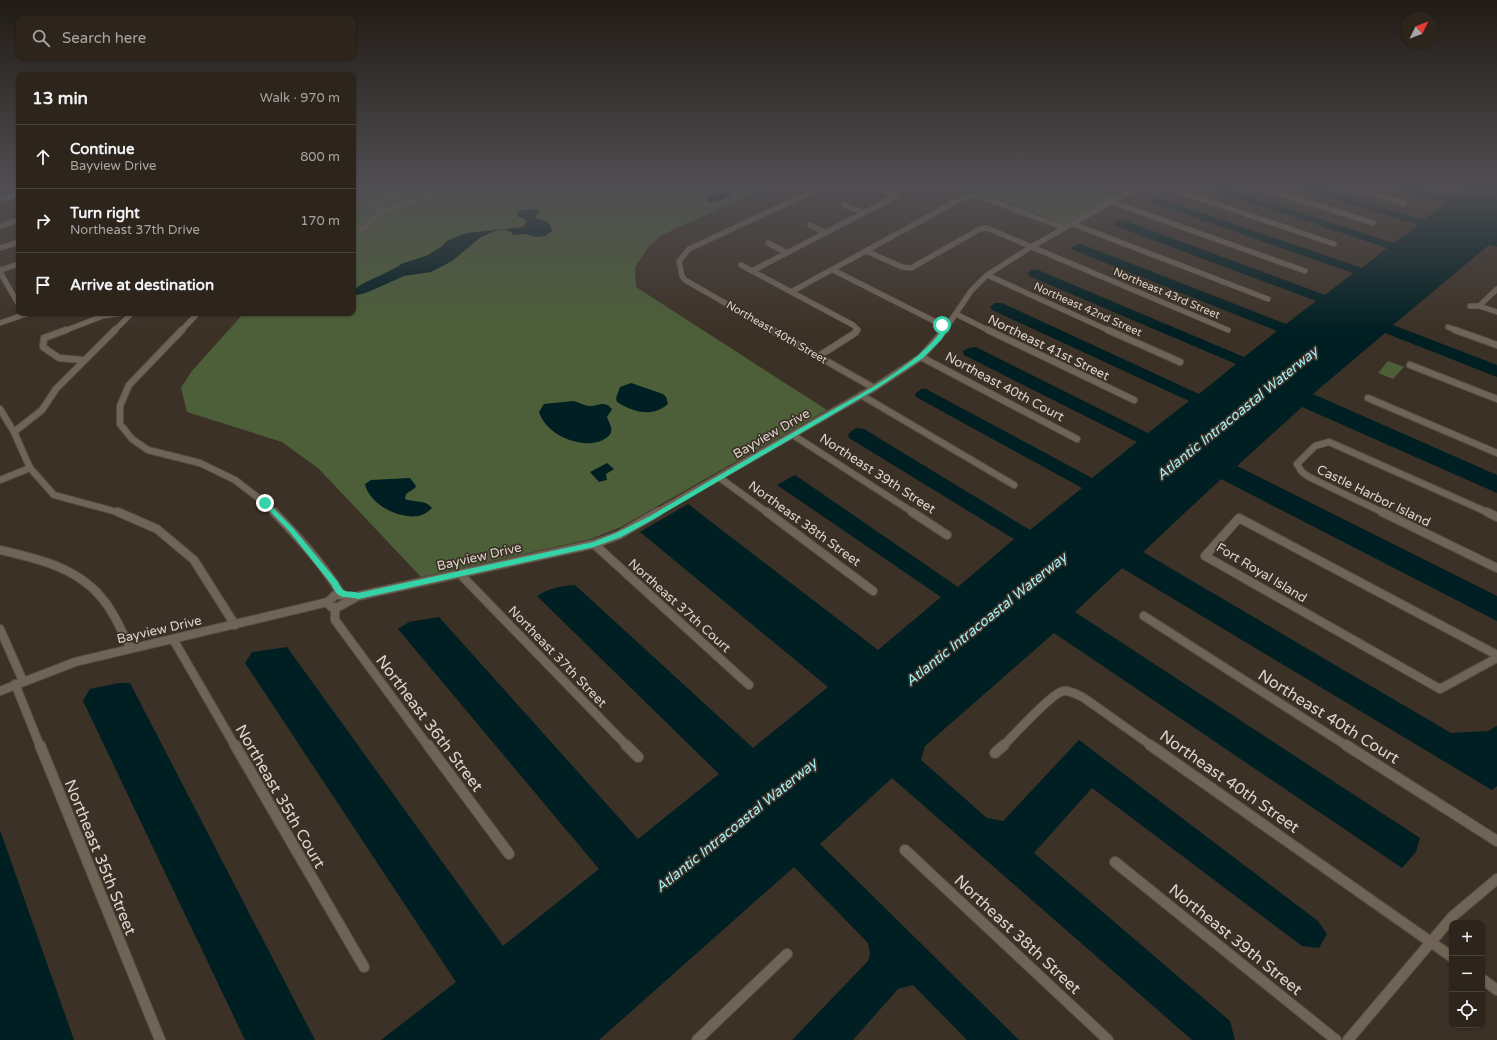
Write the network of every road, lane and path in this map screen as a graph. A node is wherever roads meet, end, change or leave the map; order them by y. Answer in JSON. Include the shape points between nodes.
{"nodes":[{"id":1,"x":720,"y":235,"type":"edge"},
{"id":2,"x":823,"y":235,"type":"edge"},
{"id":3,"x":896,"y":235,"type":"edge"},
{"id":4,"x":970,"y":235,"type":"edge"},
{"id":5,"x":1002,"y":235,"type":"edge"},
{"id":6,"x":1053,"y":235,"type":"edge"},
{"id":7,"x":1100,"y":235,"type":"edge"},
{"id":8,"x":1203,"y":235,"type":"edge"},
{"id":9,"x":1306,"y":235,"type":"edge"},
{"id":10,"x":16,"y":243,"type":"edge"},
{"id":11,"x":768,"y":243,"type":"dead end"},
{"id":12,"x":1334,"y":244,"type":"dead end"},
{"id":13,"x":1031,"y":247,"type":"junction"},
{"id":14,"x":0,"y":248,"type":"edge"},
{"id":15,"x":866,"y":251,"type":"junction"},
{"id":16,"x":787,"y":253,"type":"junction"},
{"id":17,"x":16,"y":265,"type":"edge"},
{"id":18,"x":741,"y":265,"type":"dead end"},
{"id":19,"x":833,"y":270,"type":"junction"},
{"id":20,"x":0,"y":271,"type":"edge"},
{"id":21,"x":752,"y":271,"type":"junction"},
{"id":22,"x":1305,"y":271,"type":"dead end"},
{"id":23,"x":987,"y":275,"type":"junction"},
{"id":24,"x":1497,"y":289,"type":"edge"},
{"id":25,"x":16,"y":291,"type":"edge"},
{"id":26,"x":13,"y":292,"type":"junction"},
{"id":27,"x":791,"y":292,"type":"junction"},
{"id":28,"x":16,"y":299,"type":"edge"},
{"id":29,"x":1268,"y":299,"type":"dead end"},
{"id":30,"x":1470,"y":306,"type":"dead end"},
{"id":31,"x":1478,"y":306,"type":"junction"},
{"id":32,"x":1497,"y":312,"type":"edge"},
{"id":33,"x":956,"y":314,"type":"junction"},
{"id":34,"x":19,"y":316,"type":"edge"},
{"id":35,"x":103,"y":316,"type":"edge"},
{"id":36,"x":129,"y":316,"type":"edge"},
{"id":37,"x":195,"y":316,"type":"edge"},
{"id":38,"x":0,"y":323,"type":"edge"},
{"id":39,"x":946,"y":327,"type":"junction"},
{"id":40,"x":1448,"y":327,"type":"dead end"},
{"id":41,"x":1228,"y":330,"type":"dead end"},
{"id":42,"x":1497,"y":345,"type":"edge"},
{"id":43,"x":819,"y":356,"type":"junction"},
{"id":44,"x":921,"y":357,"type":"junction"},
{"id":45,"x":83,"y":360,"type":"junction"},
{"id":46,"x":1180,"y":362,"type":"dead end"},
{"id":47,"x":1410,"y":365,"type":"dead end"},
{"id":48,"x":874,"y":388,"type":"junction"},
{"id":49,"x":861,"y":395,"type":"junction"},
{"id":50,"x":1368,"y":398,"type":"dead end"},
{"id":51,"x":1497,"y":399,"type":"edge"},
{"id":52,"x":1134,"y":400,"type":"dead end"},
{"id":53,"x":0,"y":409,"type":"edge"},
{"id":54,"x":14,"y":432,"type":"junction"},
{"id":55,"x":793,"y":435,"type":"junction"},
{"id":56,"x":1076,"y":439,"type":"dead end"},
{"id":57,"x":1497,"y":453,"type":"edge"},
{"id":58,"x":30,"y":468,"type":"junction"},
{"id":59,"x":720,"y":478,"type":"junction"},
{"id":60,"x":0,"y":480,"type":"edge"},
{"id":61,"x":1014,"y":485,"type":"dead end"},
{"id":62,"x":1497,"y":517,"type":"edge"},
{"id":63,"x":947,"y":535,"type":"dead end"},
{"id":64,"x":594,"y":544,"type":"junction"},
{"id":65,"x":0,"y":550,"type":"edge"},
{"id":66,"x":1497,"y":568,"type":"edge"},
{"id":67,"x":460,"y":574,"type":"junction"},
{"id":68,"x":331,"y":581,"type":"junction"},
{"id":69,"x":873,"y":591,"type":"dead end"},
{"id":70,"x":343,"y":597,"type":"junction"},
{"id":71,"x":332,"y":602,"type":"junction"},
{"id":72,"x":1144,"y":616,"type":"dead end"},
{"id":73,"x":235,"y":625,"type":"junction"},
{"id":74,"x":0,"y":629,"type":"edge"},
{"id":75,"x":173,"y":639,"type":"junction"},
{"id":76,"x":131,"y":648,"type":"junction"},
{"id":77,"x":1497,"y":654,"type":"edge"},
{"id":78,"x":1497,"y":658,"type":"edge"},
{"id":79,"x":19,"y":683,"type":"junction"},
{"id":80,"x":749,"y":685,"type":"dead end"},
{"id":81,"x":0,"y":691,"type":"edge"},
{"id":82,"x":995,"y":753,"type":"dead end"},
{"id":83,"x":638,"y":757,"type":"dead end"},
{"id":84,"x":1497,"y":841,"type":"edge"},
{"id":85,"x":905,"y":850,"type":"dead end"},
{"id":86,"x":509,"y":854,"type":"dead end"},
{"id":87,"x":1115,"y":862,"type":"dead end"},
{"id":88,"x":1497,"y":879,"type":"edge"},
{"id":89,"x":1432,"y":942,"type":"junction"},
{"id":90,"x":787,"y":954,"type":"dead end"},
{"id":91,"x":1451,"y":956,"type":"edge"},
{"id":92,"x":364,"y":967,"type":"dead end"},
{"id":93,"x":1485,"y":982,"type":"edge"},
{"id":94,"x":1497,"y":990,"type":"edge"},
{"id":95,"x":160,"y":1040,"type":"edge"},
{"id":96,"x":697,"y":1040,"type":"edge"},
{"id":97,"x":1108,"y":1040,"type":"edge"},
{"id":98,"x":1336,"y":1040,"type":"edge"},
{"id":99,"x":1348,"y":1040,"type":"edge"}],
"edges":[{"from":1,"to":43,"type":"street","name":"Northeast 40th Street","via":[[689,249],[679,261],[685,280]]},
{"from":2,"to":16,"type":"street"},
{"from":3,"to":15,"type":"street"},
{"from":4,"to":15,"type":"street","name":"Northeast 43rd Street","via":[[908,268]]},
{"from":5,"to":13,"type":"street","name":"Northeast 43rd Street"},
{"from":6,"to":13,"type":"street","name":"Bayview Drive"},
{"from":7,"to":29,"type":"street"},
{"from":8,"to":22,"type":"street"},
{"from":9,"to":12,"type":"street"},
{"from":10,"to":14,"type":"street"},
{"from":11,"to":16,"type":"street"},
{"from":13,"to":23,"type":"street","name":"Bayview Drive"},
{"from":13,"to":41,"type":"street","name":"Northeast 43rd Street"},
{"from":15,"to":19,"type":"street"},
{"from":16,"to":21,"type":"street"},
{"from":17,"to":20,"type":"street"},
{"from":18,"to":21,"type":"street"},
{"from":19,"to":27,"type":"street"},
{"from":19,"to":39,"type":"street"},
{"from":20,"to":26,"type":"street"},
{"from":21,"to":27,"type":"street"},
{"from":23,"to":33,"type":"street","name":"Bayview Drive","via":[[971,291]]},
{"from":23,"to":46,"type":"street","name":"Northeast 42nd Street"},
{"from":24,"to":31,"type":"street"},
{"from":25,"to":26,"type":"street"},
{"from":26,"to":28,"type":"street"},
{"from":27,"to":43,"type":"street","via":[[857,329],[855,333]]},
{"from":30,"to":31,"type":"street"},
{"from":31,"to":32,"type":"street"},
{"from":33,"to":39,"type":"street","name":"Bayview Drive"},
{"from":33,"to":52,"type":"street","name":"Northeast 41st Street"},
{"from":34,"to":38,"type":"street"},
{"from":35,"to":45,"type":"street","via":[[44,338],[43,347],[59,358]]},
{"from":36,"to":45,"type":"street"},
{"from":37,"to":68,"type":"street","via":[[129,385],[120,406],[120,424],[132,438],[148,450],[200,463],[235,480],[265,503],[291,530]]},
{"from":39,"to":44,"type":"street","name":"Bayview Drive"},
{"from":40,"to":42,"type":"street"},
{"from":43,"to":48,"type":"street","name":"Northeast 40th Street"},
{"from":44,"to":48,"type":"street","name":"Bayview Drive"},
{"from":44,"to":56,"type":"street","name":"Northeast 40th Court"},
{"from":45,"to":54,"type":"street","via":[[56,389],[42,410]]},
{"from":47,"to":51,"type":"street"},
{"from":48,"to":49,"type":"street","name":"Bayview Drive"},
{"from":49,"to":55,"type":"street","name":"Bayview Drive"},
{"from":49,"to":61,"type":"street"},
{"from":50,"to":57,"type":"street"},
{"from":53,"to":54,"type":"street"},
{"from":54,"to":58,"type":"street"},
{"from":55,"to":59,"type":"street","name":"Bayview Drive"},
{"from":55,"to":63,"type":"street","name":"Northeast 39th Street"},
{"from":58,"to":60,"type":"street"},
{"from":58,"to":73,"type":"street","via":[[54,495],[120,513],[157,529],[194,560]]},
{"from":59,"to":64,"type":"street","name":"Bayview Drive","via":[[619,535]]},
{"from":59,"to":69,"type":"street","name":"Northeast 38th Street"},
{"from":62,"to":66,"type":"street","name":"Castle Harbor Island","via":[[1329,442],[1322,441],[1297,464],[1309,477]]},
{"from":64,"to":67,"type":"street","name":"Bayview Drive"},
{"from":64,"to":80,"type":"street","name":"Northeast 37th Court"},
{"from":65,"to":76,"type":"street","via":[[54,564],[93,586],[106,603]]},
{"from":67,"to":70,"type":"street","name":"Bayview Drive"},
{"from":67,"to":83,"type":"street","name":"Northeast 37th Street"},
{"from":68,"to":70,"type":"street"},
{"from":68,"to":71,"type":"street","name":"Northeast 36th Street"},
{"from":70,"to":71,"type":"street","name":"Bayview Drive"},
{"from":70,"to":71,"type":"street","name":"Bayview Drive"},
{"from":71,"to":73,"type":"street","name":"Bayview Drive"},
{"from":71,"to":86,"type":"street","name":"Northeast 36th Street","via":[[335,620]]},
{"from":72,"to":84,"type":"street","name":"Northeast 40th Court"},
{"from":73,"to":75,"type":"street","name":"Bayview Drive"},
{"from":74,"to":79,"type":"street","name":"Northeast 35th Street"},
{"from":75,"to":76,"type":"street","name":"Bayview Drive"},
{"from":75,"to":92,"type":"street","name":"Northeast 35th Court"},
{"from":76,"to":79,"type":"street","name":"Bayview Drive","via":[[75,662]]},
{"from":77,"to":78,"type":"street","name":"Fort Royal Island","via":[[1239,518],[1205,556],[1440,689]]},
{"from":79,"to":81,"type":"street","name":"Bayview Drive"},
{"from":79,"to":95,"type":"street","name":"Northeast 35th Street"},
{"from":82,"to":89,"type":"street","name":"Northeast 40th Street","via":[[1054,696],[1060,691],[1069,690]]},
{"from":85,"to":97,"type":"street","name":"Northeast 38th Street"},
{"from":87,"to":98,"type":"street","name":"Northeast 39th Street"},
{"from":88,"to":89,"type":"street","via":[[1453,916]]},
{"from":89,"to":91,"type":"street","name":"Northeast 40th Street"},
{"from":89,"to":99,"type":"street"},
{"from":90,"to":96,"type":"street"},
{"from":93,"to":94,"type":"street"}]}
